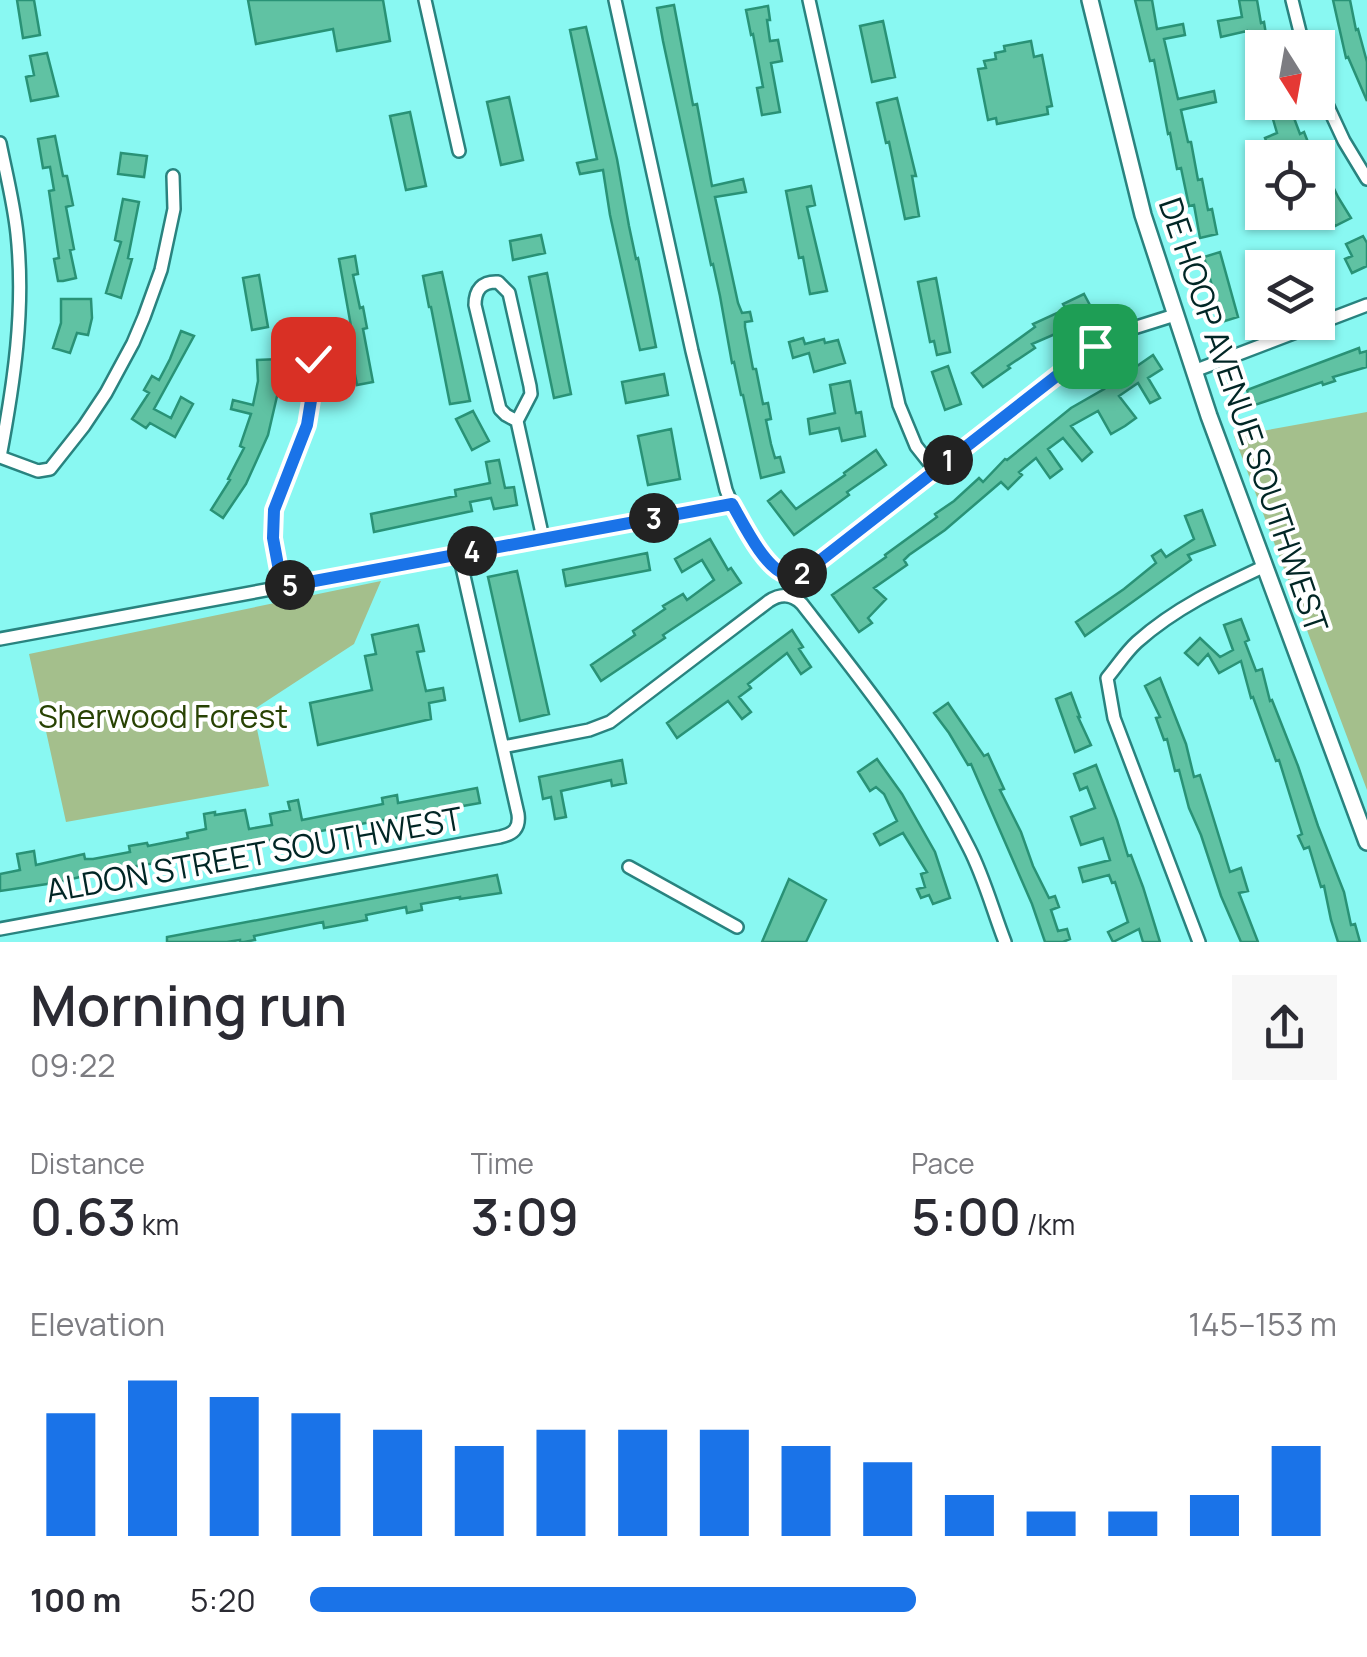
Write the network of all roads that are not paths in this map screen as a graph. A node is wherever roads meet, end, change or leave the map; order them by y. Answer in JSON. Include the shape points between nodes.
{"nodes":[{"id":1,"x":425,"y":0,"type":"edge"},
{"id":2,"x":615,"y":0,"type":"edge"},
{"id":3,"x":809,"y":0,"type":"edge"},
{"id":4,"x":1090,"y":0,"type":"edge"},
{"id":5,"x":1292,"y":0,"type":"edge"},
{"id":6,"x":1300,"y":30,"type":"edge"},
{"id":7,"x":1334,"y":120,"type":"edge"},
{"id":8,"x":0,"y":143,"type":"edge"},
{"id":9,"x":459,"y":151,"type":"dead end"},
{"id":10,"x":173,"y":176,"type":"dead end"},
{"id":11,"x":1367,"y":179,"type":"edge"},
{"id":12,"x":1367,"y":305,"type":"edge"},
{"id":13,"x":1176,"y":315,"type":"junction"},
{"id":14,"x":304,"y":330,"type":"dead end"},
{"id":15,"x":1194,"y":372,"type":"junction"},
{"id":16,"x":517,"y":421,"type":"junction"},
{"id":17,"x":0,"y":457,"type":"edge"},
{"id":18,"x":934,"y":470,"type":"junction"},
{"id":19,"x":732,"y":504,"type":"junction"},
{"id":20,"x":543,"y":538,"type":"junction"},
{"id":21,"x":458,"y":554,"type":"junction"},
{"id":22,"x":1265,"y":566,"type":"junction"},
{"id":23,"x":282,"y":587,"type":"junction"},
{"id":24,"x":0,"y":639,"type":"edge"},
{"id":25,"x":503,"y":746,"type":"junction"},
{"id":26,"x":1367,"y":842,"type":"edge"},
{"id":27,"x":629,"y":867,"type":"dead end"},
{"id":28,"x":737,"y":927,"type":"dead end"},
{"id":29,"x":0,"y":929,"type":"edge"},
{"id":30,"x":1005,"y":942,"type":"edge"},
{"id":31,"x":1199,"y":942,"type":"edge"}],
"edges":[{"from":1,"to":9,"type":"street"},
{"from":2,"to":19,"type":"street"},
{"from":3,"to":18,"type":"street","via":[[900,405]]},
{"from":4,"to":13,"type":"street","name":"DE HOOP AVENUE SOUTHWEST","via":[[1143,216]]},
{"from":5,"to":6,"type":"street"},
{"from":7,"to":11,"type":"street"},
{"from":8,"to":17,"type":"street","via":[[17,231],[21,298]]},
{"from":10,"to":17,"type":"street","via":[[174,210],[153,295],[106,393],[50,469]]},
{"from":12,"to":15,"type":"street"},
{"from":13,"to":15,"type":"street","name":"DE HOOP AVENUE SOUTHWEST"},
{"from":13,"to":18,"type":"street","via":[[1095,346]]},
{"from":14,"to":23,"type":"street","via":[[314,382],[307,425],[272,530]]},
{"from":15,"to":22,"type":"street","name":"DE HOOP AVENUE SOUTHWEST"},
{"from":16,"to":16,"type":"street","via":[[530,386],[508,293],[489,281],[474,305],[500,409]]},
{"from":16,"to":20,"type":"street"},
{"from":18,"to":19,"type":"street","via":[[808,570],[790,575],[771,564]]},
{"from":19,"to":20,"type":"street"},
{"from":20,"to":21,"type":"street"},
{"from":21,"to":23,"type":"street"},
{"from":21,"to":25,"type":"street"},
{"from":22,"to":26,"type":"street","name":"DE HOOP AVENUE SOUTHWEST"},
{"from":22,"to":31,"type":"street","via":[[1166,619],[1134,644],[1108,678],[1114,718]]},
{"from":23,"to":24,"type":"street"},
{"from":25,"to":29,"type":"street","name":"ALDON STREET SOUTHWEST","via":[[518,818],[504,836]]},
{"from":25,"to":30,"type":"street","via":[[610,722],[769,601],[786,595],[800,601],[942,798],[971,851]]},
{"from":27,"to":28,"type":"street"}]}
